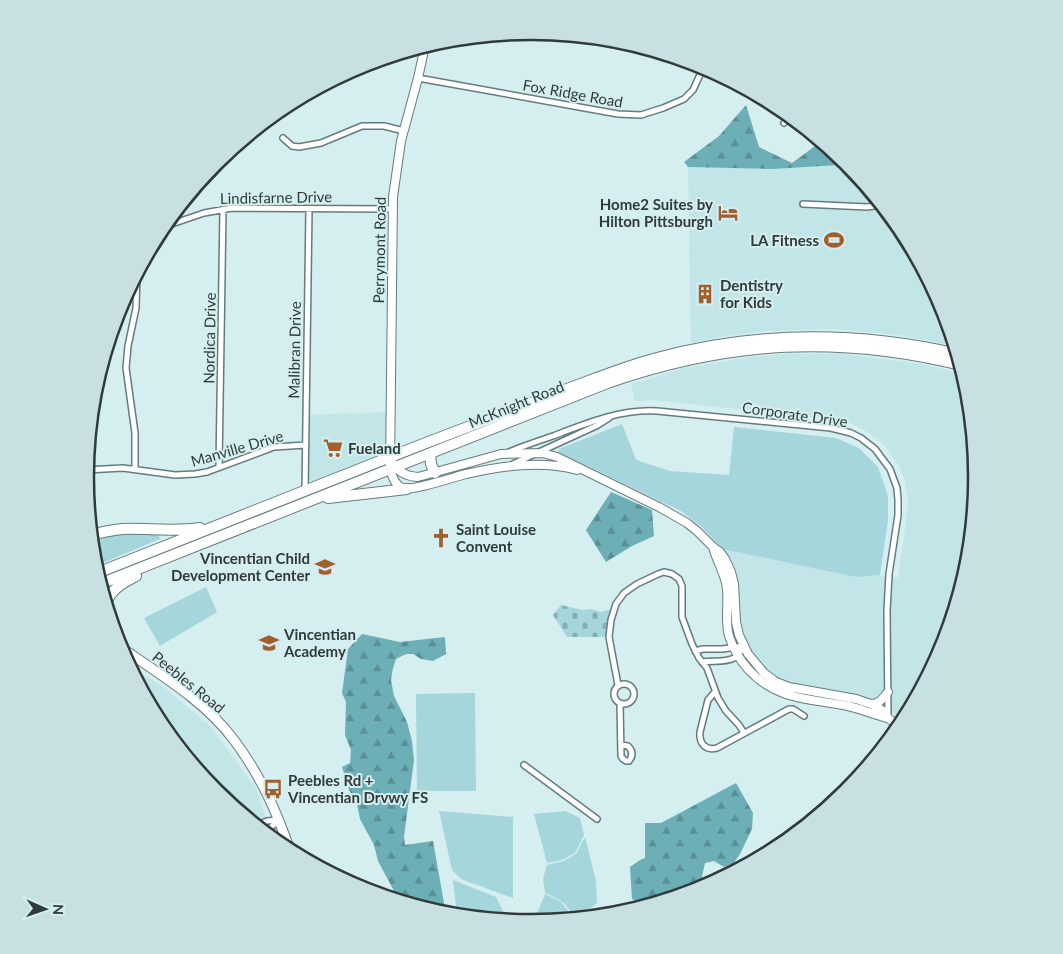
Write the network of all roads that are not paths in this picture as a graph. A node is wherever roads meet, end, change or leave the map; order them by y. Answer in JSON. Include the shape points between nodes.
{"nodes":[{"id":1,"x":423,"y":54,"type":"edge"},
{"id":2,"x":700,"y":74,"type":"edge"},
{"id":3,"x":418,"y":78,"type":"junction"},
{"id":4,"x":404,"y":131,"type":"junction"},
{"id":5,"x":283,"y":138,"type":"dead end"},
{"id":6,"x":803,"y":204,"type":"dead end"},
{"id":7,"x":874,"y":206,"type":"edge"},
{"id":8,"x":223,"y":209,"type":"junction"},
{"id":9,"x":309,"y":209,"type":"junction"},
{"id":10,"x":392,"y":209,"type":"junction"},
{"id":11,"x":177,"y":222,"type":"edge"},
{"id":12,"x":136,"y":292,"type":"edge"},
{"id":13,"x":950,"y":352,"type":"edge"},
{"id":14,"x":954,"y":363,"type":"edge"},
{"id":15,"x":612,"y":416,"type":"junction"},
{"id":16,"x":306,"y":444,"type":"junction"},
{"id":17,"x":538,"y":453,"type":"junction"},
{"id":18,"x":430,"y":454,"type":"junction"},
{"id":19,"x":501,"y":454,"type":"junction"},
{"id":20,"x":390,"y":458,"type":"junction"},
{"id":21,"x":219,"y":467,"type":"junction"},
{"id":22,"x":504,"y":467,"type":"junction"},
{"id":23,"x":94,"y":469,"type":"edge"},
{"id":24,"x":135,"y":469,"type":"junction"},
{"id":25,"x":392,"y":469,"type":"junction"},
{"id":26,"x":435,"y":473,"type":"junction"},
{"id":27,"x":588,"y":473,"type":"junction"},
{"id":28,"x":407,"y":489,"type":"junction"},
{"id":29,"x":305,"y":491,"type":"junction"},
{"id":30,"x":312,"y":500,"type":"junction"},
{"id":31,"x":218,"y":525,"type":"junction"},
{"id":32,"x":98,"y":534,"type":"edge"},
{"id":33,"x":200,"y":545,"type":"junction"},
{"id":34,"x":713,"y":547,"type":"junction"},
{"id":35,"x":105,"y":570,"type":"edge"},
{"id":36,"x":107,"y":581,"type":"edge"},
{"id":37,"x":111,"y":595,"type":"edge"},
{"id":38,"x":744,"y":646,"type":"junction"},
{"id":39,"x":734,"y":647,"type":"junction"},
{"id":40,"x":695,"y":652,"type":"junction"},
{"id":41,"x":738,"y":655,"type":"junction"},
{"id":42,"x":134,"y":656,"type":"edge"},
{"id":43,"x":702,"y":662,"type":"junction"},
{"id":44,"x":618,"y":685,"type":"junction"},
{"id":45,"x":715,"y":692,"type":"junction"},
{"id":46,"x":888,"y":692,"type":"junction"},
{"id":47,"x":620,"y":704,"type":"junction"},
{"id":48,"x":871,"y":704,"type":"junction"},
{"id":49,"x":804,"y":716,"type":"dead end"},
{"id":50,"x":888,"y":718,"type":"junction"},
{"id":51,"x":893,"y":722,"type":"edge"},
{"id":52,"x":744,"y":733,"type":"junction"},
{"id":53,"x":621,"y":745,"type":"dead end"},
{"id":54,"x":524,"y":764,"type":"dead end"},
{"id":55,"x":597,"y":819,"type":"dead end"},
{"id":56,"x":278,"y":820,"type":"junction"},
{"id":57,"x":263,"y":823,"type":"edge"},
{"id":58,"x":270,"y":828,"type":"edge"},
{"id":59,"x":285,"y":837,"type":"edge"}],
"edges":[{"from":1,"to":3,"type":"street","name":"Perrymont Road"},
{"from":2,"to":3,"type":"street","name":"Fox Ridge Road","via":[[693,90],[684,99],[636,116]]},
{"from":3,"to":4,"type":"street","name":"Perrymont Road"},
{"from":4,"to":5,"type":"street","via":[[384,126],[362,126],[321,143],[299,147],[292,146]]},
{"from":4,"to":10,"type":"street","name":"Perrymont Road"},
{"from":6,"to":7,"type":"street"},
{"from":8,"to":9,"type":"street","name":"Lindisfarne Drive"},
{"from":8,"to":11,"type":"street","name":"Lindisfarne Drive"},
{"from":8,"to":21,"type":"street","name":"Nordica Drive"},
{"from":9,"to":10,"type":"street","name":"Lindisfarne Drive"},
{"from":9,"to":16,"type":"street","name":"Malibran Drive"},
{"from":10,"to":20,"type":"street","name":"Perrymont Road"},
{"from":12,"to":24,"type":"street","via":[[126,368],[135,433]]},
{"from":13,"to":20,"type":"highway","name":"McKnight Road","via":[[870,339],[833,337],[777,338],[708,346],[607,373]]},
{"from":14,"to":18,"type":"highway","name":"McKnight Road","via":[[905,353],[851,347],[777,347],[717,354],[610,382]]},
{"from":15,"to":17,"type":"street","name":"Corporate Drive"},
{"from":15,"to":19,"type":"street","name":"Corporate Drive"},
{"from":15,"to":46,"type":"street","name":"Corporate Drive","via":[[650,410],[825,427],[851,433],[875,449],[892,474],[898,500],[887,598]]},
{"from":16,"to":21,"type":"street","name":"Manville Drive","via":[[274,447]]},
{"from":16,"to":29,"type":"street","name":"Malibran Drive"},
{"from":17,"to":19,"type":"street"},
{"from":17,"to":22,"type":"street","name":"Corporate Drive"},
{"from":17,"to":27,"type":"street","via":[[558,457]]},
{"from":18,"to":25,"type":"highway","name":"McKnight Road"},
{"from":18,"to":26,"type":"highway","via":[[430,464]]},
{"from":19,"to":26,"type":"street"},
{"from":20,"to":25,"type":"street","name":"Perrymont Road"},
{"from":20,"to":29,"type":"highway","name":"McKnight Road"},
{"from":21,"to":24,"type":"street","name":"Manville Drive","via":[[183,476]]},
{"from":22,"to":27,"type":"street","via":[[548,465]]},
{"from":22,"to":28,"type":"street"},
{"from":23,"to":24,"type":"street","name":"Manville Drive"},
{"from":25,"to":26,"type":"street","via":[[414,477]]},
{"from":25,"to":28,"type":"street","via":[[397,484]]},
{"from":25,"to":30,"type":"highway","name":"McKnight Road"},
{"from":27,"to":34,"type":"street","via":[[682,520]]},
{"from":28,"to":30,"type":"highway"},
{"from":29,"to":31,"type":"highway","name":"McKnight Road"},
{"from":30,"to":33,"type":"highway","name":"McKnight Road"},
{"from":31,"to":32,"type":"highway","via":[[185,530],[122,530]]},
{"from":31,"to":35,"type":"highway","name":"McKnight Road"},
{"from":33,"to":36,"type":"highway","name":"McKnight Road"},
{"from":33,"to":37,"type":"highway","via":[[122,584]]},
{"from":34,"to":38,"type":"street","via":[[725,558],[731,572],[736,622]]},
{"from":34,"to":39,"type":"street","via":[[726,580],[728,630]]},
{"from":38,"to":39,"type":"street"},
{"from":38,"to":41,"type":"street"},
{"from":38,"to":48,"type":"street","via":[[759,668],[782,684]]},
{"from":39,"to":40,"type":"street"},
{"from":39,"to":41,"type":"street"},
{"from":40,"to":43,"type":"street"},
{"from":40,"to":44,"type":"street","via":[[682,617],[681,582],[672,574],[658,574],[628,591],[614,608],[610,642]]},
{"from":41,"to":43,"type":"street"},
{"from":41,"to":50,"type":"street","via":[[758,680],[773,690],[858,708]]},
{"from":42,"to":56,"type":"main road","name":"Peebles Road","via":[[176,685],[227,732],[255,773]]},
{"from":43,"to":45,"type":"street"},
{"from":44,"to":47,"type":"street","via":[[613,694]]},
{"from":44,"to":47,"type":"street","via":[[628,684],[634,692],[631,702]]},
{"from":45,"to":52,"type":"street"},
{"from":45,"to":52,"type":"street","via":[[707,703],[699,736],[702,744],[716,748]]},
{"from":46,"to":48,"type":"street","via":[[879,703]]},
{"from":46,"to":50,"type":"street","name":"Corporate Drive"},
{"from":47,"to":53,"type":"street"},
{"from":48,"to":50,"type":"street"},
{"from":49,"to":52,"type":"street","via":[[789,709]]},
{"from":50,"to":51,"type":"street"},
{"from":54,"to":55,"type":"street"},
{"from":56,"to":57,"type":"street"},
{"from":56,"to":58,"type":"street"},
{"from":56,"to":59,"type":"main road","name":"Peebles Road"}]}
